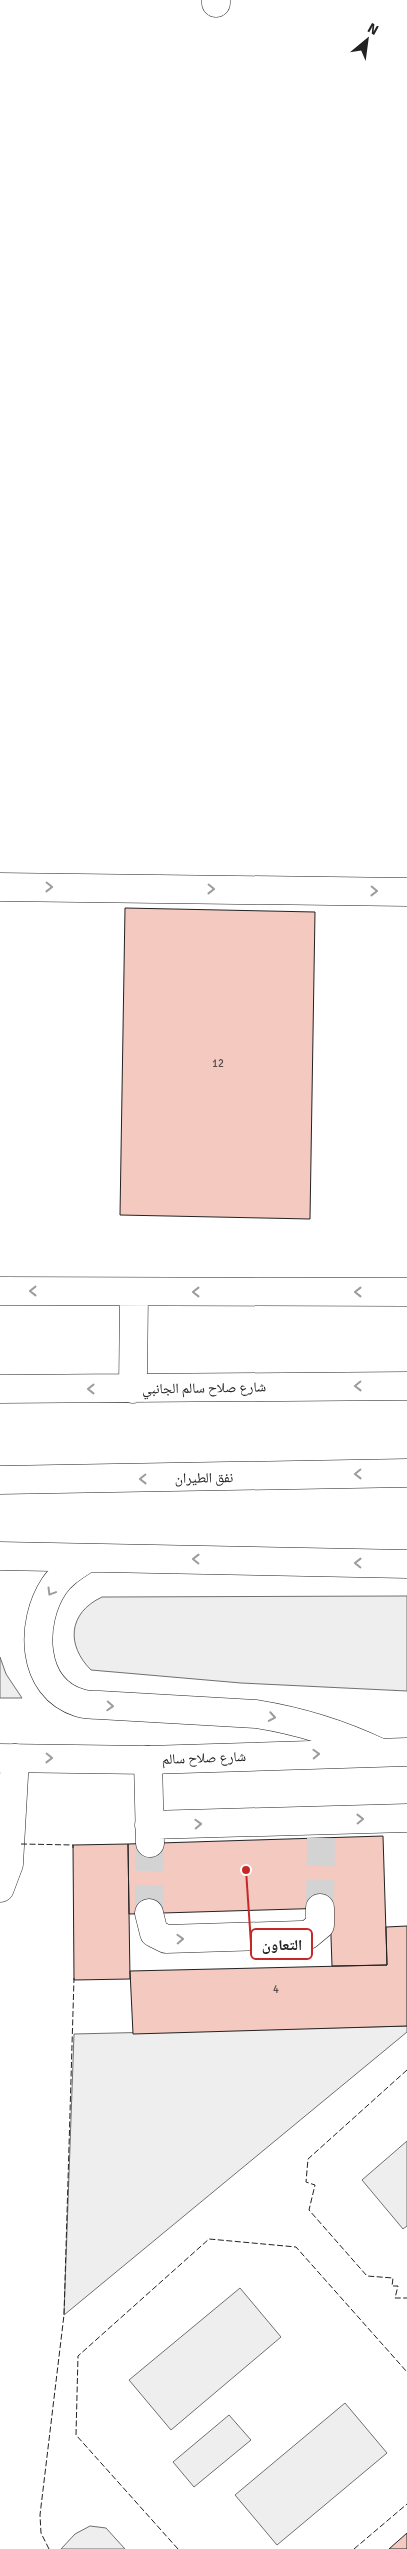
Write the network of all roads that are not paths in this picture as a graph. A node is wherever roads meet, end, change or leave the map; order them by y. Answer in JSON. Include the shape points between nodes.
{"nodes":[{"id":1,"x":0,"y":887,"type":"edge"},
{"id":2,"x":407,"y":892,"type":"edge"},
{"id":3,"x":0,"y":1291,"type":"edge"},
{"id":4,"x":134,"y":1292,"type":"junction"},
{"id":5,"x":407,"y":1292,"type":"edge"},
{"id":6,"x":407,"y":1386,"type":"edge"},
{"id":7,"x":133,"y":1389,"type":"junction"},
{"id":8,"x":0,"y":1390,"type":"edge"},
{"id":9,"x":407,"y":1473,"type":"edge"},
{"id":10,"x":0,"y":1480,"type":"edge"},
{"id":11,"x":0,"y":1556,"type":"edge"},
{"id":12,"x":86,"y":1559,"type":"junction"},
{"id":13,"x":407,"y":1564,"type":"edge"},
{"id":14,"x":380,"y":1752,"type":"junction"},
{"id":15,"x":407,"y":1752,"type":"edge"},
{"id":16,"x":7,"y":1758,"type":"edge"},
{"id":17,"x":148,"y":1760,"type":"junction"},
{"id":18,"x":407,"y":1818,"type":"edge"},
{"id":19,"x":0,"y":1888,"type":"edge"},
{"id":20,"x":320,"y":1908,"type":"tunnel mouth"},
{"id":21,"x":149,"y":1913,"type":"tunnel mouth"}],
"edges":[{"from":1,"to":2,"type":"main road","one_way":true},
{"from":4,"to":3,"type":"main road","one_way":true},
{"from":5,"to":4,"type":"main road","one_way":true},
{"from":4,"to":7,"type":"main road"},
{"from":6,"to":7,"type":"main road","name":"شارع صلاح سالم الجانبي","one_way":true},
{"from":7,"to":8,"type":"main road","name":"شارع صلاح سالم الجانبي","one_way":true},
{"from":9,"to":10,"type":"main road","name":"نفق الطيران","one_way":true},
{"from":11,"to":12,"type":"main road"},
{"from":13,"to":12,"type":"main road","one_way":true,"via":[[195,1558]]},
{"from":12,"to":14,"type":"main road","one_way":true,"via":[[55,1585],[38,1622],[41,1663],[49,1681],[63,1694],[80,1703],[282,1718],[332,1732]]},
{"from":14,"to":15,"type":"main road","name":"شارع صلاح سالم"},
{"from":17,"to":14,"type":"main road","name":"شارع صلاح سالم","one_way":true},
{"from":16,"to":17,"type":"main road","name":"شارع صلاح سالم","one_way":true},
{"from":16,"to":19,"type":"main road","via":[[9,1864]]},
{"from":17,"to":18,"type":"main road","one_way":true,"via":[[149,1834],[321,1829]]},
{"from":21,"to":20,"type":"main road","one_way":true,"via":[[151,1928],[159,1938],[308,1935],[320,1925]]}]}
